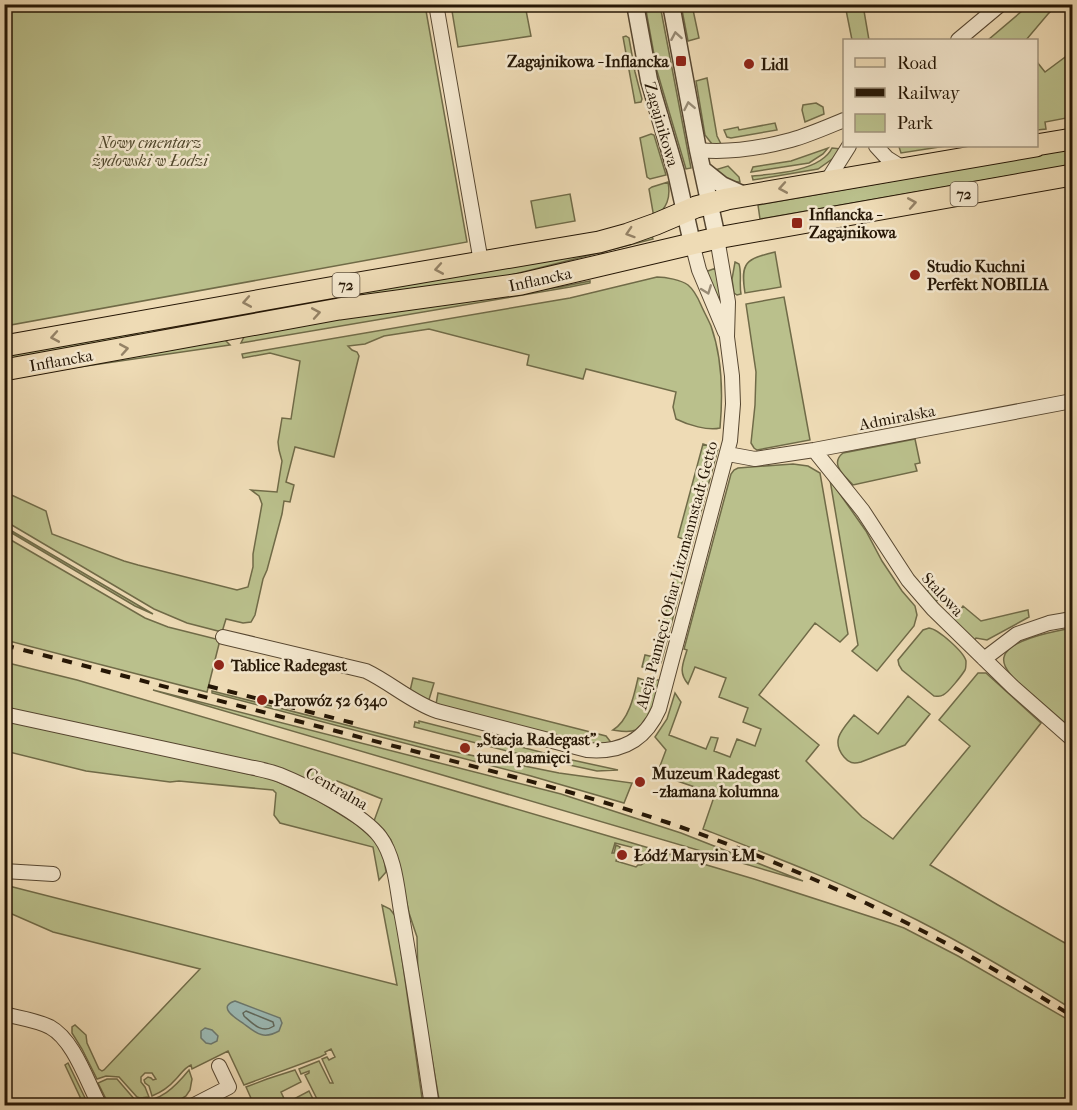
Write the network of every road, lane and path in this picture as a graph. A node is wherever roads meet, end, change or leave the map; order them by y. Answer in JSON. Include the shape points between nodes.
{"nodes":[{"id":1,"x":436,"y":4,"type":"edge"},
{"id":2,"x":635,"y":4,"type":"edge"},
{"id":3,"x":670,"y":4,"type":"edge"},
{"id":4,"x":1001,"y":4,"type":"edge"},
{"id":5,"x":959,"y":39,"type":"edge"},
{"id":6,"x":843,"y":120,"type":"edge"},
{"id":7,"x":1072,"y":139,"type":"edge"},
{"id":8,"x":1038,"y":145,"type":"edge"},
{"id":9,"x":848,"y":147,"type":"edge"},
{"id":10,"x":877,"y":147,"type":"edge"},
{"id":11,"x":1024,"y":147,"type":"edge"},
{"id":12,"x":698,"y":150,"type":"junction"},
{"id":13,"x":903,"y":168,"type":"junction"},
{"id":14,"x":702,"y":170,"type":"junction"},
{"id":15,"x":1072,"y":175,"type":"edge"},
{"id":16,"x":827,"y":181,"type":"junction"},
{"id":17,"x":744,"y":195,"type":"junction"},
{"id":18,"x":709,"y":203,"type":"junction"},
{"id":19,"x":685,"y":212,"type":"junction"},
{"id":20,"x":717,"y":238,"type":"junction"},
{"id":21,"x":692,"y":243,"type":"junction"},
{"id":22,"x":481,"y":262,"type":"junction"},
{"id":23,"x":727,"y":337,"type":"junction"},
{"id":24,"x":4,"y":346,"type":"edge"},
{"id":25,"x":4,"y":370,"type":"edge"},
{"id":26,"x":1072,"y":401,"type":"edge"},
{"id":27,"x":814,"y":450,"type":"junction"},
{"id":28,"x":728,"y":454,"type":"junction"},
{"id":29,"x":1072,"y":619,"type":"edge"},
{"id":30,"x":223,"y":637,"type":"dead end"},
{"id":31,"x":984,"y":659,"type":"junction"},
{"id":32,"x":4,"y":714,"type":"edge"},
{"id":33,"x":1072,"y":739,"type":"edge"},
{"id":34,"x":4,"y":871,"type":"edge"},
{"id":35,"x":53,"y":874,"type":"dead end"},
{"id":36,"x":4,"y":1014,"type":"edge"},
{"id":37,"x":219,"y":1066,"type":"dead end"},
{"id":38,"x":100,"y":1106,"type":"edge"},
{"id":39,"x":192,"y":1106,"type":"edge"},
{"id":40,"x":432,"y":1106,"type":"edge"}],
"edges":[{"from":1,"to":22,"type":"street"},
{"from":2,"to":19,"type":"street","name":"Zagajnikowa","via":[[649,80]]},
{"from":12,"to":3,"type":"street","name":"Zagajnikowa","one_way":true},
{"from":4,"to":5,"type":"street"},
{"from":6,"to":12,"type":"street","via":[[778,142],[723,151]]},
{"from":7,"to":8,"type":"main road","name":"Inflancka","number":"72"},
{"from":9,"to":16,"type":"street"},
{"from":10,"to":13,"type":"street"},
{"from":11,"to":13,"type":"main road","name":"Inflancka","number":"72"},
{"from":12,"to":14,"type":"street","name":"Zagajnikowa"},
{"from":13,"to":16,"type":"main road","name":"Inflancka","number":"72"},
{"from":14,"to":17,"type":"street"},
{"from":14,"to":18,"type":"street","name":"Zagajnikowa"},
{"from":20,"to":15,"type":"main road","name":"Inflancka","number":"72","one_way":true},
{"from":16,"to":17,"type":"main road","name":"Inflancka","number":"72","one_way":true},
{"from":17,"to":18,"type":"main road","name":"Inflancka","number":"72"},
{"from":18,"to":19,"type":"main road","name":"Inflancka","number":"72"},
{"from":18,"to":20,"type":"street","name":"Zagajnikowa"},
{"from":19,"to":21,"type":"street","name":"Zagajnikowa"},
{"from":19,"to":22,"type":"main road","name":"Inflancka","number":"72","one_way":true,"via":[[599,242]]},
{"from":20,"to":21,"type":"main road","name":"Inflancka","number":"72"},
{"from":20,"to":23,"type":"street","name":"Aleja Pamięci Ofiar Litzmannstadt Getto","via":[[729,302]]},
{"from":21,"to":23,"type":"street","name":"Aleja Pamięci Ofiar Litzmannstadt Getto","one_way":true},
{"from":25,"to":21,"type":"main road","name":"Inflancka","number":"72","one_way":true,"via":[[339,309],[521,284]]},
{"from":22,"to":24,"type":"main road","name":"Inflancka","number":"72","one_way":true},
{"from":23,"to":28,"type":"street","name":"Aleja Pamięci Ofiar Litzmannstadt Getto","via":[[733,404]]},
{"from":26,"to":27,"type":"street","name":"Admiralska"},
{"from":27,"to":28,"type":"street","name":"Admiralska","via":[[755,459]]},
{"from":27,"to":31,"type":"street","name":"Stalowa","via":[[863,511],[908,580]]},
{"from":28,"to":30,"type":"street","name":"Aleja Pamięci Ofiar Litzmannstadt Getto","via":[[659,709],[645,732],[620,748],[587,750],[437,711],[366,671]]},
{"from":29,"to":31,"type":"street","via":[[1017,634]]},
{"from":31,"to":33,"type":"street","name":"Stalowa"},
{"from":32,"to":40,"type":"street","name":"Centralna","via":[[279,775],[349,811],[375,830],[387,849],[395,879]]},
{"from":34,"to":35,"type":"street"},
{"from":36,"to":38,"type":"street","via":[[38,1022],[59,1034],[74,1053]]},
{"from":37,"to":39,"type":"street","via":[[229,1087]]}]}
